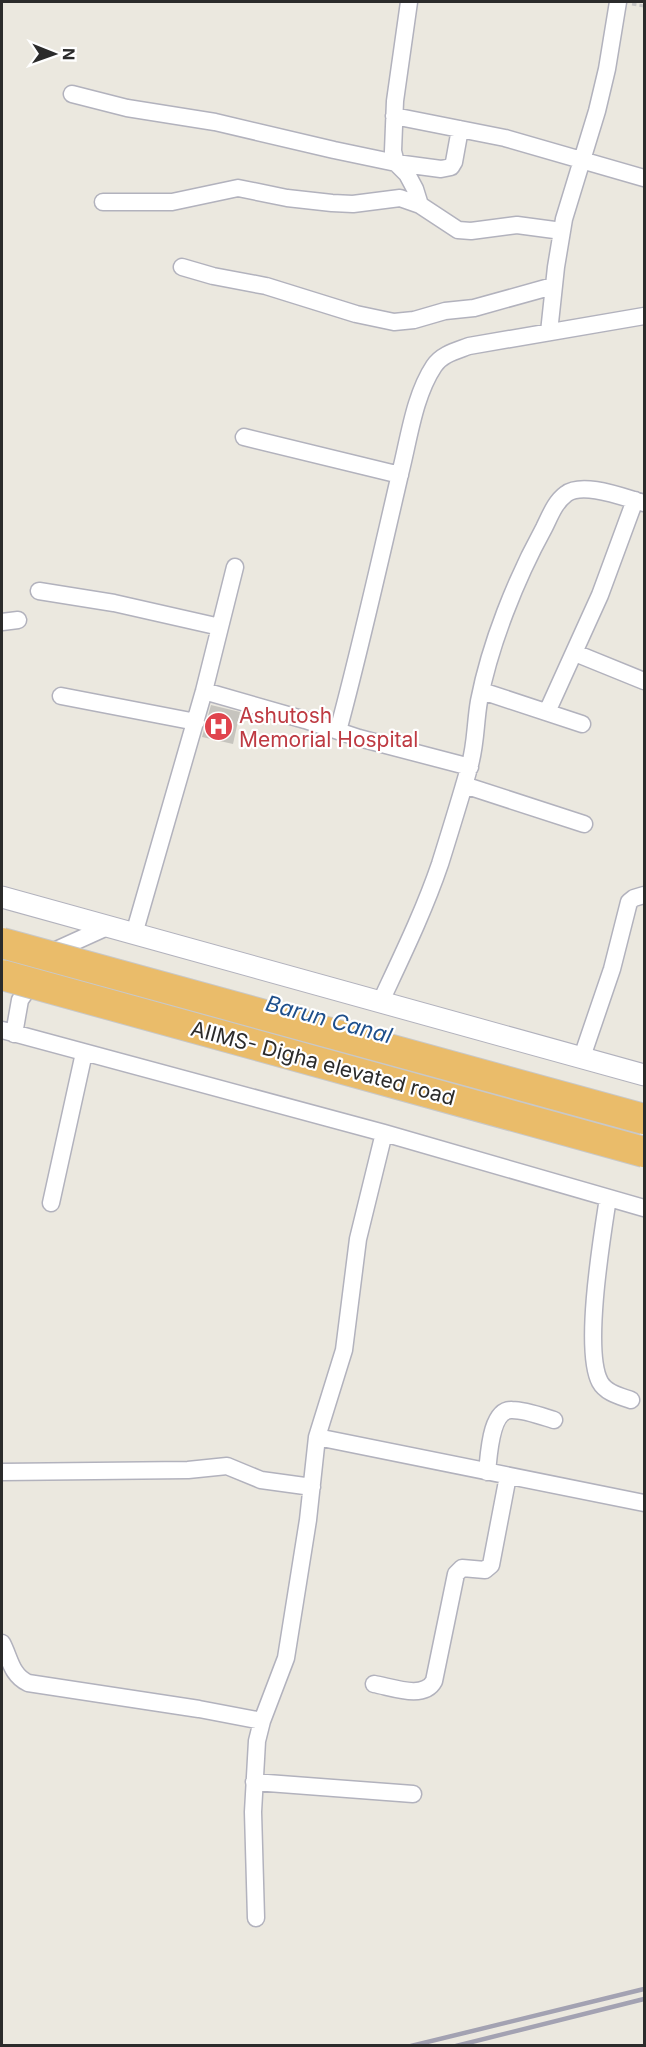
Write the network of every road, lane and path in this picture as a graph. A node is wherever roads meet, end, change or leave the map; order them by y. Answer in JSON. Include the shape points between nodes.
{"nodes":[{"id":1,"x":409,"y":2,"type":"edge"},
{"id":2,"x":618,"y":2,"type":"edge"},
{"id":3,"x":72,"y":94,"type":"dead end"},
{"id":4,"x":394,"y":116,"type":"junction"},
{"id":5,"x":460,"y":129,"type":"junction"},
{"id":6,"x":581,"y":161,"type":"junction"},
{"id":7,"x":396,"y":163,"type":"junction"},
{"id":8,"x":645,"y":178,"type":"edge"},
{"id":9,"x":104,"y":202,"type":"dead end"},
{"id":10,"x":420,"y":205,"type":"junction"},
{"id":11,"x":562,"y":231,"type":"junction"},
{"id":12,"x":182,"y":267,"type":"dead end"},
{"id":13,"x":553,"y":286,"type":"junction"},
{"id":14,"x":645,"y":316,"type":"edge"},
{"id":15,"x":549,"y":332,"type":"junction"},
{"id":16,"x":244,"y":437,"type":"dead end"},
{"id":17,"x":400,"y":475,"type":"junction"},
{"id":18,"x":640,"y":502,"type":"edge"},
{"id":19,"x":235,"y":567,"type":"dead end"},
{"id":20,"x":39,"y":591,"type":"dead end"},
{"id":21,"x":220,"y":627,"type":"junction"},
{"id":22,"x":575,"y":653,"type":"junction"},
{"id":23,"x":645,"y":681,"type":"edge"},
{"id":24,"x":204,"y":691,"type":"junction"},
{"id":25,"x":482,"y":691,"type":"junction"},
{"id":26,"x":61,"y":696,"type":"dead end"},
{"id":27,"x":548,"y":712,"type":"junction"},
{"id":28,"x":196,"y":722,"type":"junction"},
{"id":29,"x":582,"y":724,"type":"dead end"},
{"id":30,"x":338,"y":731,"type":"junction"},
{"id":31,"x":470,"y":766,"type":"junction"},
{"id":32,"x":464,"y":785,"type":"junction"},
{"id":33,"x":584,"y":824,"type":"dead end"},
{"id":34,"x":645,"y":895,"type":"edge"},
{"id":35,"x":2,"y":897,"type":"edge"},
{"id":36,"x":107,"y":927,"type":"junction"},
{"id":37,"x":134,"y":934,"type":"junction"},
{"id":38,"x":2,"y":943,"type":"edge"},
{"id":39,"x":13,"y":984,"type":"edge"},
{"id":40,"x":381,"y":1001,"type":"junction"},
{"id":41,"x":8,"y":1032,"type":"edge"},
{"id":42,"x":84,"y":1053,"type":"junction"},
{"id":43,"x":582,"y":1057,"type":"junction"},
{"id":44,"x":645,"y":1075,"type":"edge"},
{"id":45,"x":645,"y":1119,"type":"edge"},
{"id":46,"x":384,"y":1133,"type":"junction"},
{"id":47,"x":645,"y":1152,"type":"edge"},
{"id":48,"x":608,"y":1198,"type":"junction"},
{"id":49,"x":51,"y":1203,"type":"dead end"},
{"id":50,"x":645,"y":1208,"type":"edge"},
{"id":51,"x":631,"y":1400,"type":"dead end"},
{"id":52,"x":554,"y":1419,"type":"dead end"},
{"id":53,"x":317,"y":1437,"type":"junction"},
{"id":54,"x":2,"y":1472,"type":"edge"},
{"id":55,"x":487,"y":1472,"type":"junction"},
{"id":56,"x":508,"y":1476,"type":"junction"},
{"id":57,"x":312,"y":1486,"type":"junction"},
{"id":58,"x":645,"y":1503,"type":"edge"},
{"id":59,"x":2,"y":1643,"type":"edge"},
{"id":60,"x":374,"y":1684,"type":"dead end"},
{"id":61,"x":262,"y":1721,"type":"junction"},
{"id":62,"x":254,"y":1782,"type":"junction"},
{"id":63,"x":413,"y":1794,"type":"dead end"},
{"id":64,"x":256,"y":1918,"type":"dead end"}],
"edges":[{"from":1,"to":4,"type":"street"},
{"from":2,"to":6,"type":"street","via":[[604,80]]},
{"from":3,"to":7,"type":"street"},
{"from":4,"to":5,"type":"street"},
{"from":4,"to":7,"type":"street"},
{"from":5,"to":6,"type":"street"},
{"from":5,"to":7,"type":"street","via":[[452,167]]},
{"from":6,"to":8,"type":"street"},
{"from":6,"to":11,"type":"street"},
{"from":7,"to":10,"type":"street","via":[[412,183]]},
{"from":9,"to":10,"type":"street","via":[[172,202],[238,188],[315,202],[353,204],[400,198]]},
{"from":10,"to":11,"type":"street","via":[[459,230],[517,225]]},
{"from":11,"to":13,"type":"street"},
{"from":12,"to":13,"type":"street","via":[[394,322],[474,308]]},
{"from":13,"to":15,"type":"street"},
{"from":14,"to":15,"type":"street"},
{"from":15,"to":17,"type":"street","via":[[469,346],[436,363],[416,410]]},
{"from":16,"to":17,"type":"street"},
{"from":17,"to":30,"type":"street"},
{"from":18,"to":22,"type":"street"},
{"from":18,"to":25,"type":"street","via":[[590,489],[567,492],[559,500],[523,570],[497,637]]},
{"from":19,"to":21,"type":"street"},
{"from":20,"to":21,"type":"street"},
{"from":21,"to":24,"type":"street"},
{"from":22,"to":23,"type":"street"},
{"from":22,"to":27,"type":"street"},
{"from":24,"to":28,"type":"street"},
{"from":24,"to":30,"type":"street"},
{"from":25,"to":27,"type":"street"},
{"from":25,"to":31,"type":"street"},
{"from":26,"to":28,"type":"street"},
{"from":27,"to":29,"type":"street"},
{"from":28,"to":37,"type":"street"},
{"from":30,"to":31,"type":"street"},
{"from":31,"to":32,"type":"street"},
{"from":32,"to":33,"type":"street"},
{"from":32,"to":40,"type":"street","via":[[440,865]]},
{"from":34,"to":43,"type":"street","via":[[629,902],[612,969]]},
{"from":35,"to":36,"type":"street"},
{"from":36,"to":37,"type":"street"},
{"from":36,"to":39,"type":"street","bridge":true,"via":[[54,951]]},
{"from":37,"to":40,"type":"street"},
{"from":38,"to":45,"type":"highway","name":"AIIMS- Digha elevated road","bridge":true},
{"from":39,"to":41,"type":"street","via":[[20,1000]]},
{"from":39,"to":47,"type":"highway","name":"AIIMS- Digha elevated road","bridge":true},
{"from":40,"to":43,"type":"street"},
{"from":41,"to":42,"type":"street"},
{"from":42,"to":46,"type":"street"},
{"from":42,"to":49,"type":"street"},
{"from":43,"to":44,"type":"street"},
{"from":46,"to":48,"type":"street"},
{"from":46,"to":53,"type":"street","via":[[358,1239],[344,1350]]},
{"from":48,"to":50,"type":"street"},
{"from":48,"to":51,"type":"street","via":[[595,1303],[594,1361],[604,1388]]},
{"from":52,"to":55,"type":"street","via":[[512,1410],[502,1412],[495,1424]]},
{"from":53,"to":55,"type":"street"},
{"from":53,"to":57,"type":"street"},
{"from":54,"to":57,"type":"street","via":[[227,1466],[261,1480]]},
{"from":55,"to":56,"type":"street"},
{"from":56,"to":58,"type":"street"},
{"from":56,"to":60,"type":"street","via":[[491,1565],[485,1570],[462,1568],[456,1574],[431,1687],[414,1691]]},
{"from":57,"to":61,"type":"street","via":[[286,1658]]},
{"from":59,"to":61,"type":"street","via":[[14,1672],[28,1683]]},
{"from":61,"to":62,"type":"street"},
{"from":62,"to":63,"type":"street"},
{"from":62,"to":64,"type":"street"}]}
